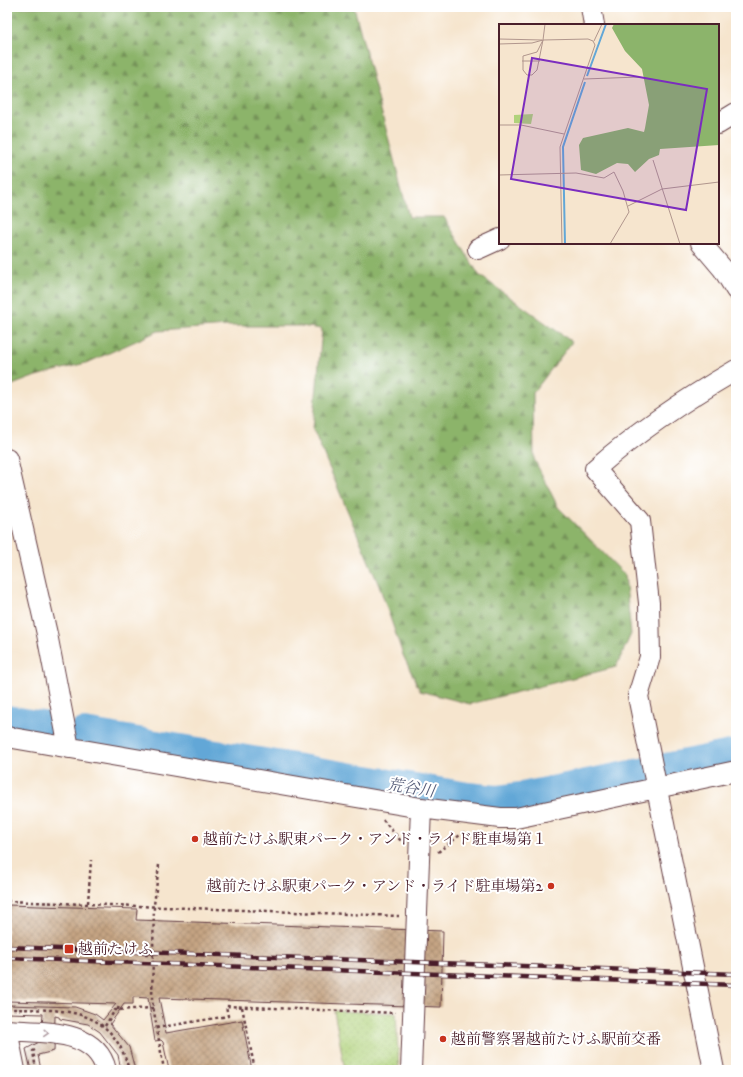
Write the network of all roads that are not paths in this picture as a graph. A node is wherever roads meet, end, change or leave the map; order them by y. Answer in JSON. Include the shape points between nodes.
{"nodes":[{"id":1,"x":591,"y":7,"type":"edge"},
{"id":2,"x":594,"y":24,"type":"edge"},
{"id":3,"x":736,"y":114,"type":"edge"},
{"id":4,"x":719,"y":123,"type":"edge"},
{"id":5,"x":499,"y":239,"type":"edge"},
{"id":6,"x":702,"y":244,"type":"edge"},
{"id":7,"x":478,"y":249,"type":"dead end"},
{"id":8,"x":736,"y":290,"type":"edge"},
{"id":9,"x":736,"y":370,"type":"edge"},
{"id":10,"x":7,"y":459,"type":"edge"},
{"id":11,"x":7,"y":737,"type":"edge"},
{"id":12,"x":67,"y":743,"type":"junction"},
{"id":13,"x":736,"y":771,"type":"edge"},
{"id":14,"x":654,"y":775,"type":"junction"},
{"id":15,"x":421,"y":808,"type":"junction"},
{"id":16,"x":7,"y":1030,"type":"edge"},
{"id":17,"x":15,"y":1070,"type":"edge"},
{"id":18,"x":106,"y":1070,"type":"edge"},
{"id":19,"x":411,"y":1070,"type":"edge"},
{"id":20,"x":714,"y":1070,"type":"edge"}],
"edges":[{"from":1,"to":2,"type":"street"},
{"from":3,"to":4,"type":"street"},
{"from":5,"to":7,"type":"street"},
{"from":6,"to":8,"type":"street","via":[[723,269]]},
{"from":9,"to":14,"type":"street","via":[[698,392],[626,442],[595,469],[640,521],[649,603],[650,657],[638,696]]},
{"from":10,"to":12,"type":"street","via":[[47,634]]},
{"from":11,"to":12,"type":"street"},
{"from":12,"to":15,"type":"street","via":[[190,770]]},
{"from":13,"to":14,"type":"street"},
{"from":14,"to":15,"type":"street","via":[[516,818]]},
{"from":14,"to":20,"type":"street"},
{"from":15,"to":19,"type":"street"},
{"from":16,"to":17,"type":"street"},
{"from":16,"to":18,"type":"street","one_way":true,"via":[[57,1034],[79,1039],[98,1053],[104,1061]]}]}
